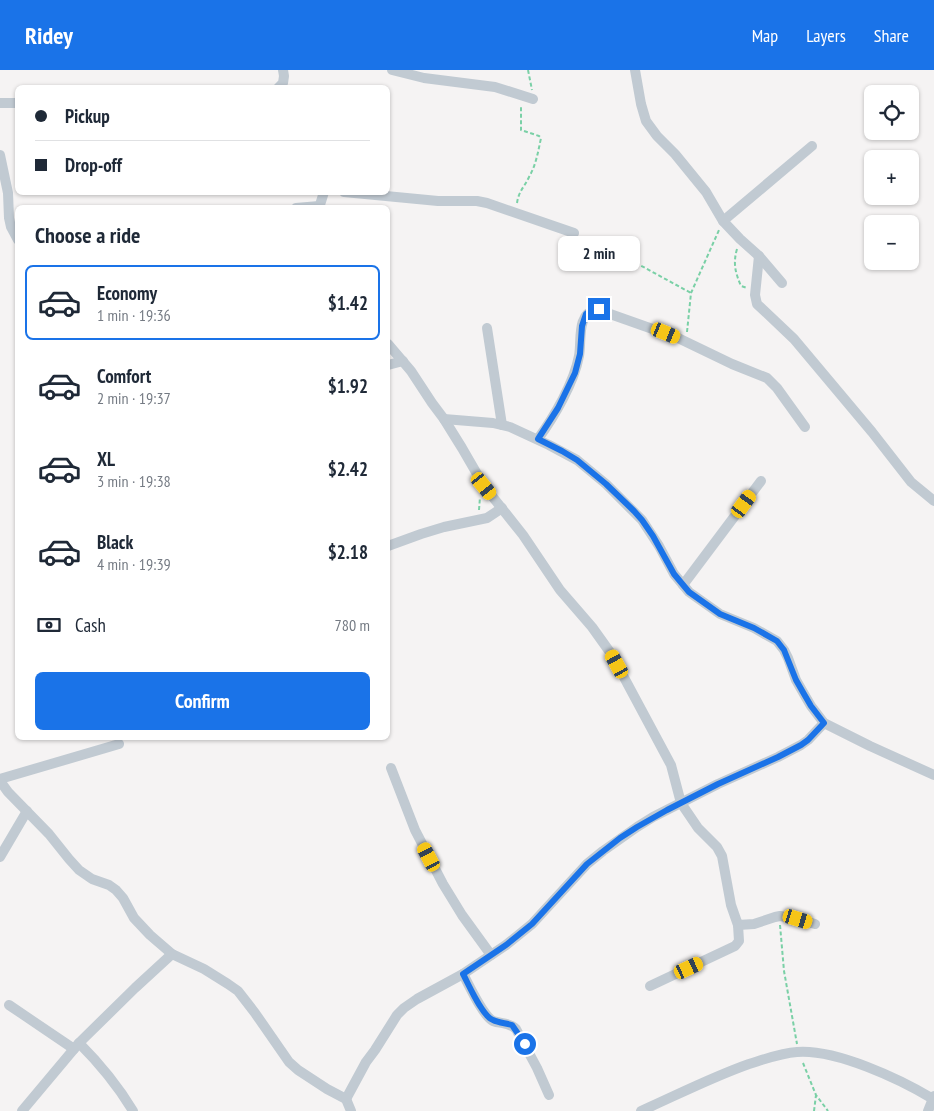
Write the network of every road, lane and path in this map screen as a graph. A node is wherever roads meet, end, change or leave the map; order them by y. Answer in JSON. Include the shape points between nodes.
{"nodes":[{"id":1,"x":283,"y":70,"type":"edge"},
{"id":2,"x":392,"y":70,"type":"edge"},
{"id":3,"x":528,"y":70,"type":"edge"},
{"id":4,"x":635,"y":70,"type":"edge"},
{"id":5,"x":283,"y":85,"type":"edge"},
{"id":6,"x":533,"y":99,"type":"junction"},
{"id":7,"x":15,"y":102,"type":"edge"},
{"id":8,"x":0,"y":103,"type":"edge"},
{"id":9,"x":812,"y":146,"type":"dead end"},
{"id":10,"x":0,"y":155,"type":"edge"},
{"id":11,"x":375,"y":195,"type":"edge"},
{"id":12,"x":516,"y":213,"type":"junction"},
{"id":13,"x":723,"y":221,"type":"junction"},
{"id":14,"x":15,"y":234,"type":"edge"},
{"id":15,"x":574,"y":234,"type":"joint"},
{"id":16,"x":740,"y":239,"type":"junction"},
{"id":17,"x":759,"y":256,"type":"junction"},
{"id":18,"x":782,"y":283,"type":"dead end"},
{"id":19,"x":756,"y":291,"type":"junction"},
{"id":20,"x":691,"y":293,"type":"junction"},
{"id":21,"x":487,"y":328,"type":"dead end"},
{"id":22,"x":686,"y":342,"type":"junction"},
{"id":23,"x":390,"y":346,"type":"edge"},
{"id":24,"x":403,"y":361,"type":"junction"},
{"id":25,"x":390,"y":364,"type":"edge"},
{"id":26,"x":444,"y":419,"type":"junction"},
{"id":27,"x":502,"y":425,"type":"junction"},
{"id":28,"x":805,"y":427,"type":"dead end"},
{"id":29,"x":538,"y":439,"type":"junction"},
{"id":30,"x":761,"y":481,"type":"dead end"},
{"id":31,"x":484,"y":486,"type":"junction"},
{"id":32,"x":934,"y":501,"type":"edge"},
{"id":33,"x":502,"y":508,"type":"junction"},
{"id":34,"x":465,"y":522,"type":"junction"},
{"id":35,"x":390,"y":545,"type":"edge"},
{"id":36,"x":683,"y":584,"type":"junction"},
{"id":37,"x":824,"y":723,"type":"junction"},
{"id":38,"x":119,"y":744,"type":"dead end"},
{"id":39,"x":391,"y":768,"type":"dead end"},
{"id":40,"x":934,"y":775,"type":"edge"},
{"id":41,"x":0,"y":780,"type":"edge"},
{"id":42,"x":681,"y":803,"type":"junction"},
{"id":43,"x":27,"y":811,"type":"junction"},
{"id":44,"x":0,"y":858,"type":"edge"},
{"id":45,"x":780,"y":916,"type":"junction"},
{"id":46,"x":815,"y":924,"type":"dead end"},
{"id":47,"x":738,"y":925,"type":"junction"},
{"id":48,"x":172,"y":954,"type":"junction"},
{"id":49,"x":492,"y":955,"type":"junction"},
{"id":50,"x":463,"y":974,"type":"junction"},
{"id":51,"x":650,"y":986,"type":"dead end"},
{"id":52,"x":10,"y":1005,"type":"dead end"},
{"id":53,"x":77,"y":1046,"type":"junction"},
{"id":54,"x":798,"y":1052,"type":"junction"},
{"id":55,"x":549,"y":1095,"type":"dead end"},
{"id":56,"x":816,"y":1095,"type":"junction"},
{"id":57,"x":933,"y":1098,"type":"edge"},
{"id":58,"x":346,"y":1099,"type":"junction"},
{"id":59,"x":22,"y":1111,"type":"edge"},
{"id":60,"x":134,"y":1111,"type":"edge"},
{"id":61,"x":351,"y":1111,"type":"edge"},
{"id":62,"x":641,"y":1111,"type":"edge"},
{"id":63,"x":814,"y":1111,"type":"edge"},
{"id":64,"x":828,"y":1111,"type":"edge"},
{"id":65,"x":928,"y":1111,"type":"edge"}],
"edges":[{"from":1,"to":5,"type":"street"},
{"from":2,"to":6,"type":"street","via":[[495,88]]},
{"from":3,"to":6,"type":"path"},
{"from":4,"to":13,"type":"street","via":[[646,121],[706,192]]},
{"from":6,"to":12,"type":"path","via":[[521,107],[520,128],[541,138],[529,178],[520,191]]},
{"from":7,"to":8,"type":"street"},
{"from":9,"to":13,"type":"street"},
{"from":10,"to":14,"type":"street","via":[[9,218]]},
{"from":11,"to":12,"type":"street","via":[[477,201]]},
{"from":12,"to":15,"type":"street"},
{"from":13,"to":16,"type":"street"},
{"from":13,"to":20,"type":"path"},
{"from":15,"to":20,"type":"path","via":[[616,252]]},
{"from":16,"to":17,"type":"street"},
{"from":16,"to":19,"type":"path","via":[[734,260],[736,274],[741,286]]},
{"from":17,"to":18,"type":"street"},
{"from":17,"to":19,"type":"street"},
{"from":19,"to":32,"type":"street","via":[[757,304],[794,340],[911,482]]},
{"from":20,"to":22,"type":"path"},
{"from":21,"to":27,"type":"street"},
{"from":22,"to":28,"type":"street","via":[[767,378]]},
{"from":22,"to":29,"type":"street","via":[[599,309],[590,311],[582,326],[575,373]]},
{"from":23,"to":24,"type":"street"},
{"from":24,"to":25,"type":"street"},
{"from":24,"to":26,"type":"street"},
{"from":26,"to":27,"type":"street"},
{"from":26,"to":31,"type":"street"},
{"from":27,"to":29,"type":"street"},
{"from":29,"to":36,"type":"street","via":[[577,460],[634,511]]},
{"from":30,"to":36,"type":"street"},
{"from":31,"to":33,"type":"street"},
{"from":31,"to":34,"type":"path","via":[[478,513]]},
{"from":33,"to":34,"type":"street","via":[[487,518]]},
{"from":33,"to":42,"type":"street","via":[[560,590],[612,655],[671,765]]},
{"from":34,"to":35,"type":"street"},
{"from":36,"to":37,"type":"street","via":[[720,614],[777,641],[804,694]]},
{"from":37,"to":40,"type":"street"},
{"from":37,"to":42,"type":"street","via":[[808,740],[791,750]]},
{"from":38,"to":41,"type":"street"},
{"from":39,"to":49,"type":"street","via":[[415,830],[443,884]]},
{"from":41,"to":43,"type":"street"},
{"from":42,"to":47,"type":"street","via":[[722,856]]},
{"from":42,"to":49,"type":"street","via":[[637,827],[603,851],[532,924]]},
{"from":43,"to":44,"type":"street"},
{"from":43,"to":48,"type":"street","via":[[79,870],[116,890],[141,927]]},
{"from":45,"to":46,"type":"street"},
{"from":45,"to":47,"type":"street"},
{"from":45,"to":54,"type":"path","via":[[784,971]]},
{"from":47,"to":51,"type":"street","via":[[738,944]]},
{"from":48,"to":53,"type":"street"},
{"from":48,"to":58,"type":"street","via":[[204,969],[238,991],[289,1062]]},
{"from":49,"to":50,"type":"street"},
{"from":50,"to":55,"type":"street","via":[[489,1018],[516,1028]]},
{"from":50,"to":58,"type":"street","via":[[397,1015]]},
{"from":52,"to":53,"type":"street"},
{"from":53,"to":59,"type":"street"},
{"from":53,"to":60,"type":"street","via":[[98,1062]]},
{"from":54,"to":56,"type":"path"},
{"from":54,"to":57,"type":"street","via":[[834,1056],[856,1063]]},
{"from":54,"to":62,"type":"street","via":[[734,1069]]},
{"from":56,"to":63,"type":"path"},
{"from":56,"to":64,"type":"path"},
{"from":57,"to":65,"type":"street"},
{"from":58,"to":61,"type":"street"}]}
